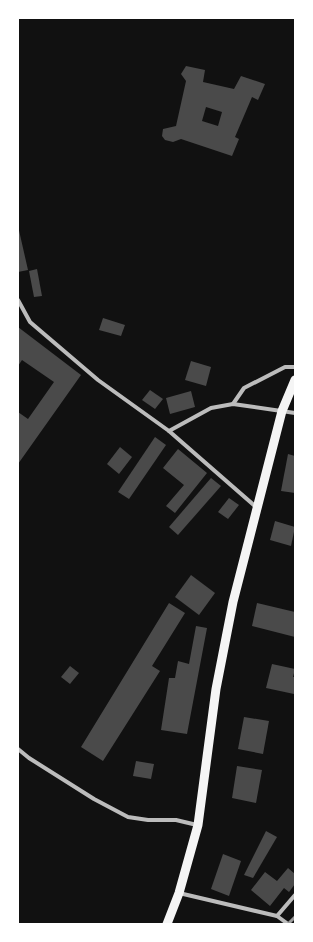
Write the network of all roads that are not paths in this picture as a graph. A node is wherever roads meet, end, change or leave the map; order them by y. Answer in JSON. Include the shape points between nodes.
{"nodes":[{"id":1,"x":18,"y":300,"type":"edge"},
{"id":2,"x":295,"y":366,"type":"edge"},
{"id":3,"x":295,"y":380,"type":"edge"},
{"id":4,"x":233,"y":404,"type":"junction"},
{"id":5,"x":282,"y":411,"type":"junction"},
{"id":6,"x":295,"y":413,"type":"edge"},
{"id":7,"x":169,"y":431,"type":"junction"},
{"id":8,"x":257,"y":507,"type":"junction"},
{"id":9,"x":18,"y":749,"type":"edge"},
{"id":10,"x":198,"y":825,"type":"junction"},
{"id":11,"x":179,"y":893,"type":"junction"},
{"id":12,"x":295,"y":895,"type":"edge"},
{"id":13,"x":277,"y":916,"type":"junction"},
{"id":14,"x":167,"y":924,"type":"edge"},
{"id":15,"x":288,"y":924,"type":"edge"}],
"edges":[{"from":1,"to":7,"type":"street","via":[[30,322],[98,380]]},
{"from":2,"to":4,"type":"street","via":[[285,367],[244,388]]},
{"from":3,"to":5,"type":"main road"},
{"from":4,"to":5,"type":"street"},
{"from":4,"to":7,"type":"street","via":[[211,408]]},
{"from":5,"to":6,"type":"street"},
{"from":5,"to":8,"type":"main road"},
{"from":7,"to":8,"type":"street"},
{"from":8,"to":10,"type":"main road","via":[[233,602],[216,689]]},
{"from":9,"to":10,"type":"street","via":[[94,799],[128,817],[176,820]]},
{"from":10,"to":11,"type":"main road"},
{"from":11,"to":13,"type":"street"},
{"from":11,"to":14,"type":"main road"},
{"from":12,"to":13,"type":"street"},
{"from":13,"to":15,"type":"street"}]}
